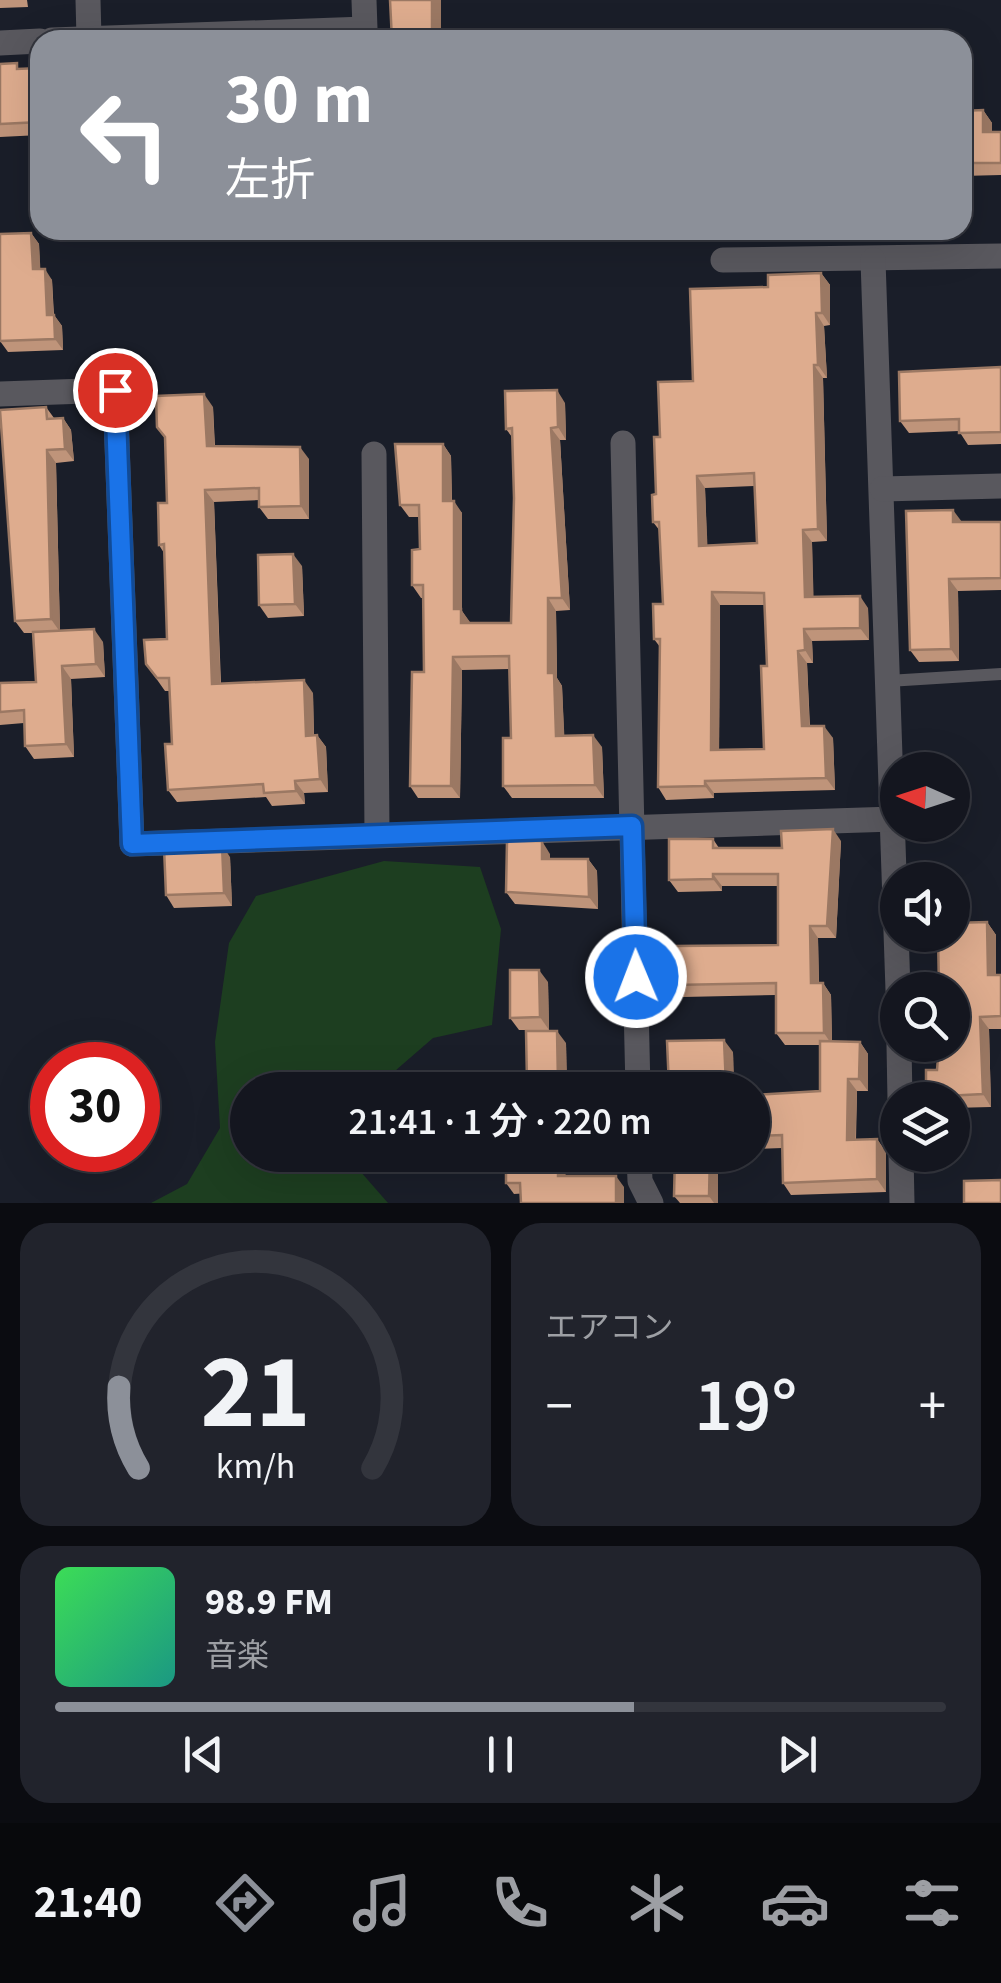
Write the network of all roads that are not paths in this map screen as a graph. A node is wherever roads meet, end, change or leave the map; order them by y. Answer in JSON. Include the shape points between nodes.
{"nodes":[{"id":1,"x":88,"y":0,"type":"edge"},
{"id":2,"x":364,"y":0,"type":"edge"},
{"id":3,"x":89,"y":30,"type":"edge"},
{"id":4,"x":334,"y":30,"type":"edge"},
{"id":5,"x":30,"y":42,"type":"edge"},
{"id":6,"x":0,"y":43,"type":"edge"},
{"id":7,"x":1001,"y":256,"type":"edge"},
{"id":8,"x":722,"y":260,"type":"dead end"},
{"id":9,"x":873,"y":260,"type":"junction"},
{"id":10,"x":0,"y":394,"type":"edge"},
{"id":11,"x":623,"y":443,"type":"dead end"},
{"id":12,"x":374,"y":454,"type":"dead end"},
{"id":13,"x":1001,"y":486,"type":"edge"},
{"id":14,"x":882,"y":489,"type":"junction"},
{"id":15,"x":1001,"y":674,"type":"edge"},
{"id":16,"x":888,"y":682,"type":"junction"},
{"id":17,"x":891,"y":752,"type":"edge"},
{"id":18,"x":880,"y":818,"type":"edge"},
{"id":19,"x":632,"y":826,"type":"junction"},
{"id":20,"x":376,"y":834,"type":"junction"},
{"id":21,"x":895,"y":842,"type":"edge"},
{"id":22,"x":898,"y":972,"type":"edge"},
{"id":23,"x":638,"y":1072,"type":"edge"},
{"id":24,"x":640,"y":1172,"type":"edge"},
{"id":25,"x":901,"y":1172,"type":"edge"},
{"id":26,"x":651,"y":1203,"type":"edge"},
{"id":27,"x":902,"y":1203,"type":"edge"}],
"edges":[{"from":1,"to":3,"type":"street"},
{"from":2,"to":4,"type":"street","via":[[365,29]]},
{"from":5,"to":6,"type":"street"},
{"from":7,"to":9,"type":"street"},
{"from":8,"to":9,"type":"street"},
{"from":9,"to":14,"type":"street"},
{"from":10,"to":20,"type":"street","via":[[115,390],[132,844]]},
{"from":11,"to":19,"type":"street"},
{"from":12,"to":20,"type":"street"},
{"from":13,"to":14,"type":"street"},
{"from":14,"to":16,"type":"street"},
{"from":15,"to":16,"type":"lane"},
{"from":16,"to":17,"type":"street"},
{"from":18,"to":19,"type":"street"},
{"from":19,"to":20,"type":"street"},
{"from":19,"to":23,"type":"street"},
{"from":21,"to":22,"type":"street"},
{"from":24,"to":26,"type":"street"},
{"from":25,"to":27,"type":"street"}]}
